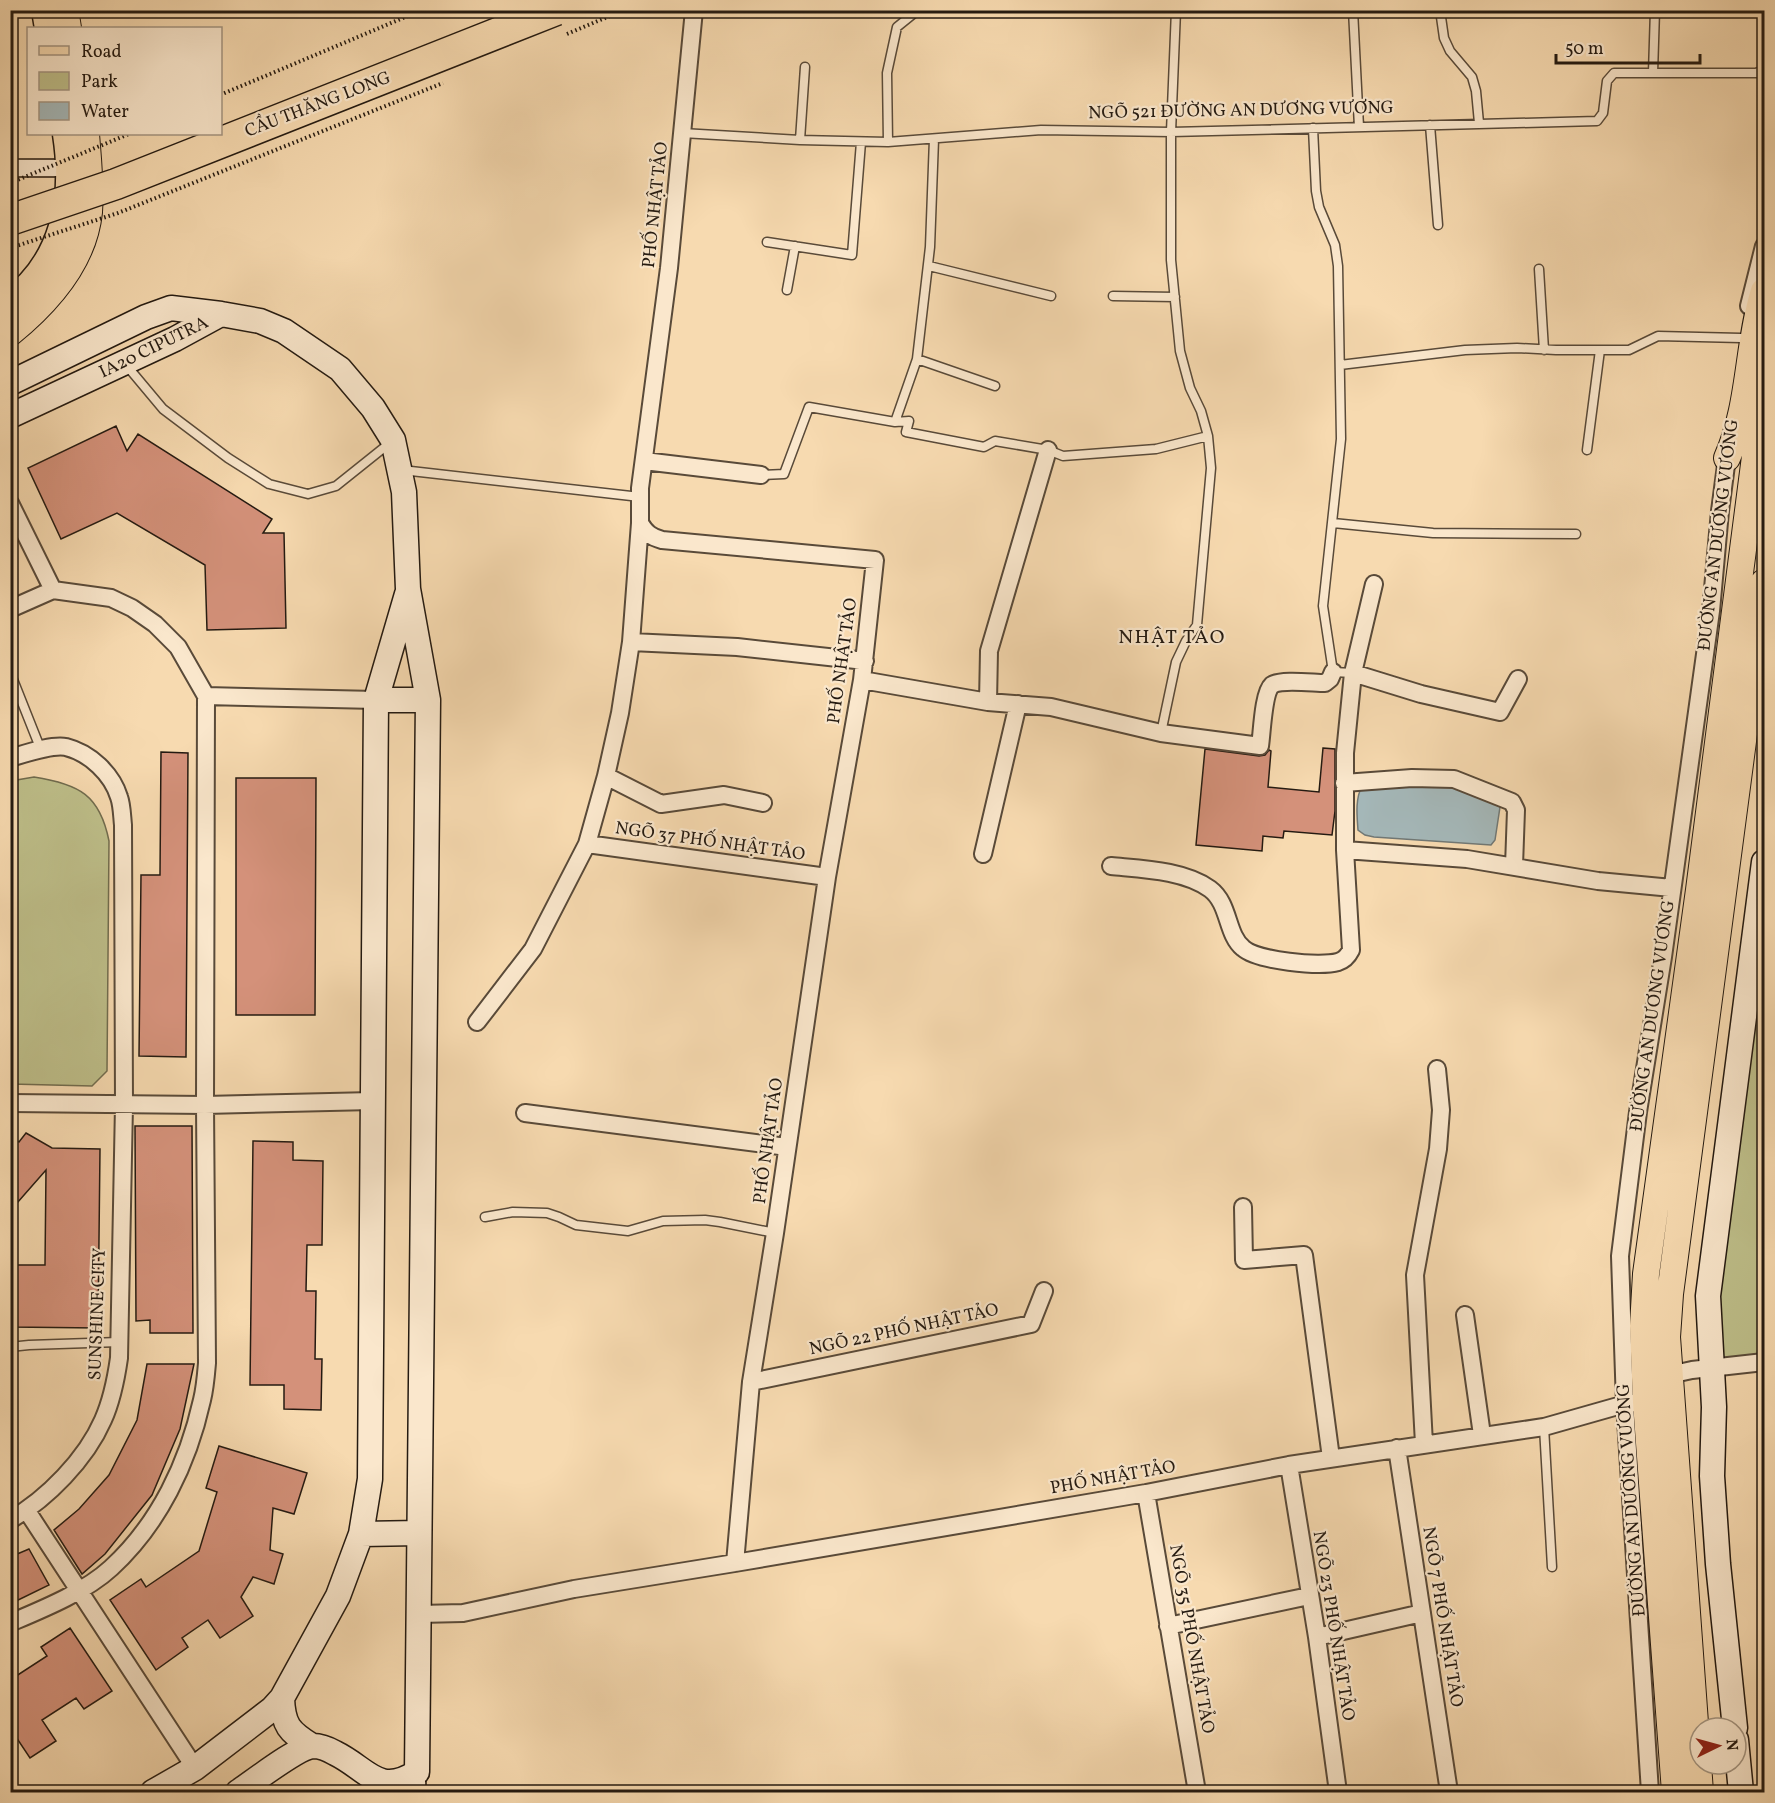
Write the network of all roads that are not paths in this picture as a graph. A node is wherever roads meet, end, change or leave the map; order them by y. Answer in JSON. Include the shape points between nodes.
{"nodes":[{"id":1,"x":47,"y":10,"type":"edge"},
{"id":2,"x":65,"y":10,"type":"edge"},
{"id":3,"x":556,"y":10,"type":"edge"},
{"id":4,"x":694,"y":10,"type":"edge"},
{"id":5,"x":918,"y":10,"type":"edge"},
{"id":6,"x":936,"y":10,"type":"edge"},
{"id":7,"x":1029,"y":10,"type":"edge"},
{"id":8,"x":1176,"y":10,"type":"edge"},
{"id":9,"x":1353,"y":10,"type":"edge"},
{"id":10,"x":1440,"y":10,"type":"edge"},
{"id":11,"x":1655,"y":10,"type":"edge"},
{"id":12,"x":979,"y":11,"type":"edge"},
{"id":13,"x":50,"y":27,"type":"edge"},
{"id":14,"x":68,"y":27,"type":"edge"},
{"id":15,"x":805,"y":67,"type":"dead end"},
{"id":16,"x":1764,"y":70,"type":"edge"},
{"id":17,"x":1653,"y":73,"type":"junction"},
{"id":18,"x":1479,"y":123,"type":"junction"},
{"id":19,"x":1430,"y":125,"type":"junction"},
{"id":20,"x":1359,"y":127,"type":"junction"},
{"id":21,"x":1313,"y":128,"type":"junction"},
{"id":22,"x":1171,"y":132,"type":"junction"},
{"id":23,"x":682,"y":133,"type":"junction"},
{"id":24,"x":68,"y":135,"type":"edge"},
{"id":25,"x":86,"y":135,"type":"edge"},
{"id":26,"x":934,"y":139,"type":"junction"},
{"id":27,"x":800,"y":140,"type":"junction"},
{"id":28,"x":861,"y":142,"type":"junction"},
{"id":29,"x":888,"y":142,"type":"junction"},
{"id":30,"x":10,"y":168,"type":"edge"},
{"id":31,"x":72,"y":168,"type":"junction"},
{"id":32,"x":10,"y":220,"type":"edge"},
{"id":33,"x":1438,"y":225,"type":"dead end"},
{"id":34,"x":767,"y":242,"type":"dead end"},
{"id":35,"x":795,"y":246,"type":"junction"},
{"id":36,"x":1764,"y":246,"type":"edge"},
{"id":37,"x":929,"y":266,"type":"junction"},
{"id":38,"x":1539,"y":269,"type":"dead end"},
{"id":39,"x":787,"y":290,"type":"dead end"},
{"id":40,"x":1764,"y":291,"type":"edge"},
{"id":41,"x":1051,"y":296,"type":"dead end"},
{"id":42,"x":1113,"y":296,"type":"dead end"},
{"id":43,"x":1175,"y":297,"type":"junction"},
{"id":44,"x":10,"y":304,"type":"edge"},
{"id":45,"x":221,"y":314,"type":"junction"},
{"id":46,"x":10,"y":333,"type":"edge"},
{"id":47,"x":1741,"y":338,"type":"junction"},
{"id":48,"x":1544,"y":350,"type":"junction"},
{"id":49,"x":1600,"y":350,"type":"junction"},
{"id":50,"x":917,"y":359,"type":"junction"},
{"id":51,"x":124,"y":363,"type":"junction"},
{"id":52,"x":1340,"y":364,"type":"junction"},
{"id":53,"x":10,"y":383,"type":"edge"},
{"id":54,"x":995,"y":386,"type":"dead end"},
{"id":55,"x":1764,"y":387,"type":"edge"},
{"id":56,"x":10,"y":416,"type":"edge"},
{"id":57,"x":895,"y":422,"type":"junction"},
{"id":58,"x":1208,"y":436,"type":"junction"},
{"id":59,"x":393,"y":440,"type":"junction"},
{"id":60,"x":1048,"y":450,"type":"junction"},
{"id":61,"x":1587,"y":450,"type":"dead end"},
{"id":62,"x":1727,"y":458,"type":"junction"},
{"id":63,"x":644,"y":461,"type":"junction"},
{"id":64,"x":400,"y":470,"type":"junction"},
{"id":65,"x":761,"y":475,"type":"joint"},
{"id":66,"x":640,"y":497,"type":"junction"},
{"id":67,"x":10,"y":503,"type":"edge"},
{"id":68,"x":1333,"y":523,"type":"junction"},
{"id":69,"x":640,"y":524,"type":"junction"},
{"id":70,"x":1575,"y":534,"type":"dead end"},
{"id":71,"x":1764,"y":582,"type":"edge"},
{"id":72,"x":1374,"y":584,"type":"dead end"},
{"id":73,"x":408,"y":589,"type":"junction"},
{"id":74,"x":53,"y":590,"type":"junction"},
{"id":75,"x":10,"y":609,"type":"edge"},
{"id":76,"x":631,"y":642,"type":"junction"},
{"id":77,"x":865,"y":661,"type":"junction"},
{"id":78,"x":10,"y":672,"type":"edge"},
{"id":79,"x":1333,"y":672,"type":"junction"},
{"id":80,"x":1353,"y":673,"type":"junction"},
{"id":81,"x":1518,"y":679,"type":"dead end"},
{"id":82,"x":862,"y":680,"type":"junction"},
{"id":83,"x":206,"y":696,"type":"junction"},
{"id":84,"x":376,"y":700,"type":"junction"},
{"id":85,"x":428,"y":700,"type":"junction"},
{"id":86,"x":988,"y":702,"type":"junction"},
{"id":87,"x":1018,"y":704,"type":"junction"},
{"id":88,"x":1161,"y":733,"type":"junction"},
{"id":89,"x":40,"y":750,"type":"junction"},
{"id":90,"x":10,"y":758,"type":"edge"},
{"id":91,"x":606,"y":776,"type":"junction"},
{"id":92,"x":1344,"y":783,"type":"junction"},
{"id":93,"x":763,"y":803,"type":"dead end"},
{"id":94,"x":587,"y":844,"type":"junction"},
{"id":95,"x":1345,"y":850,"type":"junction"},
{"id":96,"x":983,"y":855,"type":"dead end"},
{"id":97,"x":1764,"y":862,"type":"edge"},
{"id":98,"x":1111,"y":866,"type":"dead end"},
{"id":99,"x":1514,"y":867,"type":"junction"},
{"id":100,"x":827,"y":877,"type":"junction"},
{"id":101,"x":1672,"y":888,"type":"junction"},
{"id":102,"x":477,"y":1022,"type":"dead end"},
{"id":103,"x":1437,"y":1069,"type":"dead end"},
{"id":104,"x":373,"y":1101,"type":"junction"},
{"id":105,"x":10,"y":1103,"type":"edge"},
{"id":106,"x":124,"y":1105,"type":"junction"},
{"id":107,"x":205,"y":1105,"type":"junction"},
{"id":108,"x":525,"y":1113,"type":"dead end"},
{"id":109,"x":787,"y":1148,"type":"junction"},
{"id":110,"x":1243,"y":1207,"type":"dead end"},
{"id":111,"x":485,"y":1217,"type":"dead end"},
{"id":112,"x":775,"y":1233,"type":"junction"},
{"id":113,"x":1044,"y":1291,"type":"dead end"},
{"id":114,"x":1465,"y":1315,"type":"dead end"},
{"id":115,"x":119,"y":1342,"type":"junction"},
{"id":116,"x":10,"y":1347,"type":"edge"},
{"id":117,"x":1764,"y":1362,"type":"edge"},
{"id":118,"x":1712,"y":1368,"type":"junction"},
{"id":119,"x":1669,"y":1375,"type":"junction"},
{"id":120,"x":751,"y":1382,"type":"junction"},
{"id":121,"x":1636,"y":1403,"type":"junction"},
{"id":122,"x":1544,"y":1427,"type":"junction"},
{"id":123,"x":1482,"y":1435,"type":"junction"},
{"id":124,"x":1424,"y":1444,"type":"junction"},
{"id":125,"x":1397,"y":1448,"type":"junction"},
{"id":126,"x":1331,"y":1458,"type":"junction"},
{"id":127,"x":1289,"y":1465,"type":"junction"},
{"id":128,"x":1146,"y":1493,"type":"junction"},
{"id":129,"x":27,"y":1511,"type":"junction"},
{"id":130,"x":10,"y":1520,"type":"edge"},
{"id":131,"x":419,"y":1533,"type":"junction"},
{"id":132,"x":361,"y":1534,"type":"junction"},
{"id":133,"x":735,"y":1563,"type":"junction"},
{"id":134,"x":1552,"y":1566,"type":"dead end"},
{"id":135,"x":79,"y":1590,"type":"junction"},
{"id":136,"x":1310,"y":1596,"type":"junction"},
{"id":137,"x":1422,"y":1613,"type":"junction"},
{"id":138,"x":419,"y":1614,"type":"junction"},
{"id":139,"x":10,"y":1623,"type":"edge"},
{"id":140,"x":1168,"y":1626,"type":"junction"},
{"id":141,"x":1317,"y":1637,"type":"junction"},
{"id":142,"x":282,"y":1698,"type":"junction"},
{"id":143,"x":1734,"y":1716,"type":"edge"},
{"id":144,"x":312,"y":1746,"type":"junction"},
{"id":145,"x":195,"y":1768,"type":"junction"},
{"id":146,"x":1739,"y":1776,"type":"edge"},
{"id":147,"x":417,"y":1782,"type":"edge"},
{"id":148,"x":371,"y":1785,"type":"edge"},
{"id":149,"x":153,"y":1792,"type":"edge"},
{"id":150,"x":238,"y":1792,"type":"edge"},
{"id":151,"x":1197,"y":1792,"type":"edge"},
{"id":152,"x":1338,"y":1792,"type":"edge"},
{"id":153,"x":1449,"y":1792,"type":"edge"},
{"id":154,"x":1650,"y":1792,"type":"edge"},
{"id":155,"x":1675,"y":1792,"type":"edge"},
{"id":156,"x":1700,"y":1792,"type":"edge"},
{"id":157,"x":1741,"y":1792,"type":"edge"}],
"edges":[{"from":1,"to":13,"type":"highway"},
{"from":2,"to":14,"type":"main road"},
{"from":3,"to":32,"type":"highway","name":"CẦU THĂNG LONG","bridge":true,"via":[[116,184]]},
{"from":4,"to":23,"type":"street","name":"PHỐ NHẬT TẢO"},
{"from":5,"to":29,"type":"lane","via":[[897,27],[887,73]]},
{"from":6,"to":12,"type":"lane"},
{"from":7,"to":12,"type":"lane"},
{"from":8,"to":22,"type":"lane"},
{"from":9,"to":20,"type":"lane"},
{"from":10,"to":18,"type":"lane","via":[[1450,51],[1472,77]]},
{"from":11,"to":17,"type":"lane"},
{"from":15,"to":27,"type":"lane"},
{"from":16,"to":17,"type":"lane","name":"NGÕ 521 ĐƯỜNG AN DƯƠNG VƯƠNG"},
{"from":17,"to":18,"type":"lane","name":"NGÕ 521 ĐƯỜNG AN DƯƠNG VƯƠNG","via":[[1614,74],[1607,81],[1603,113],[1598,121]]},
{"from":18,"to":19,"type":"lane","name":"NGÕ 521 ĐƯỜNG AN DƯƠNG VƯƠNG"},
{"from":19,"to":20,"type":"lane","name":"NGÕ 521 ĐƯỜNG AN DƯƠNG VƯƠNG"},
{"from":19,"to":33,"type":"lane"},
{"from":20,"to":21,"type":"lane","name":"NGÕ 521 ĐƯỜNG AN DƯƠNG VƯƠNG"},
{"from":21,"to":22,"type":"lane","name":"NGÕ 521 ĐƯỜNG AN DƯƠNG VƯƠNG"},
{"from":21,"to":52,"type":"lane","via":[[1316,191],[1335,245],[1338,266]]},
{"from":22,"to":26,"type":"lane","name":"NGÕ 521 ĐƯỜNG AN DƯƠNG VƯƠNG","via":[[1041,130]]},
{"from":22,"to":43,"type":"lane","via":[[1171,260]]},
{"from":23,"to":27,"type":"lane","name":"NGÕ 521 ĐƯỜNG AN DƯƠNG VƯƠNG"},
{"from":23,"to":63,"type":"street","name":"PHỐ NHẬT TẢO"},
{"from":24,"to":31,"type":"highway"},
{"from":25,"to":46,"type":"main road","via":[[89,214],[81,244],[69,270],[49,297]]},
{"from":26,"to":29,"type":"lane","name":"NGÕ 521 ĐƯỜNG AN DƯƠNG VƯƠNG"},
{"from":26,"to":37,"type":"lane"},
{"from":27,"to":28,"type":"lane","name":"NGÕ 521 ĐƯỜNG AN DƯƠNG VƯƠNG"},
{"from":28,"to":29,"type":"lane","name":"NGÕ 521 ĐƯỜNG AN DƯƠNG VƯƠNG"},
{"from":28,"to":35,"type":"lane","via":[[852,255]]},
{"from":30,"to":31,"type":"street"},
{"from":31,"to":44,"type":"highway","via":[[67,219],[58,246],[44,272]]},
{"from":34,"to":35,"type":"lane"},
{"from":35,"to":39,"type":"lane"},
{"from":36,"to":47,"type":"street","name":"ĐƯỜNG AN DƯƠNG VƯƠNG"},
{"from":37,"to":41,"type":"lane"},
{"from":37,"to":50,"type":"lane"},
{"from":38,"to":48,"type":"lane"},
{"from":40,"to":62,"type":"main road","via":[[1740,423]]},
{"from":42,"to":43,"type":"lane"},
{"from":43,"to":58,"type":"lane","via":[[1180,351]]},
{"from":45,"to":51,"type":"street","name":"IA20 CIPUTRA"},
{"from":45,"to":53,"type":"street","name":"IA20 CIPUTRA","via":[[171,308]]},
{"from":45,"to":59,"type":"street","via":[[260,321],[284,331],[340,369],[373,408]]},
{"from":47,"to":49,"type":"lane","via":[[1658,336],[1629,350]]},
{"from":47,"to":62,"type":"street","name":"ĐƯỜNG AN DƯƠNG VƯƠNG"},
{"from":48,"to":49,"type":"lane"},
{"from":48,"to":52,"type":"lane","via":[[1465,350]]},
{"from":49,"to":61,"type":"lane"},
{"from":50,"to":54,"type":"lane"},
{"from":50,"to":57,"type":"lane"},
{"from":51,"to":56,"type":"street","name":"IA20 CIPUTRA"},
{"from":51,"to":59,"type":"lane","via":[[163,409],[269,484],[308,494],[336,486]]},
{"from":52,"to":68,"type":"lane","via":[[1341,439]]},
{"from":55,"to":121,"type":"main road","name":"ĐƯỜNG AN DƯƠNG VƯƠNG","via":[[1646,1274]]},
{"from":57,"to":60,"type":"lane","via":[[909,421],[906,432],[984,447],[995,441]]},
{"from":57,"to":65,"type":"lane","via":[[809,407],[784,474]]},
{"from":58,"to":60,"type":"lane","via":[[1156,449],[1063,456]]},
{"from":58,"to":88,"type":"lane","via":[[1211,468],[1197,625],[1176,662]]},
{"from":59,"to":64,"type":"street"},
{"from":60,"to":86,"type":"street","via":[[989,651]]},
{"from":62,"to":101,"type":"street","name":"ĐƯỜNG AN DƯƠNG VƯƠNG","via":[[1712,611]]},
{"from":63,"to":65,"type":"street"},
{"from":63,"to":66,"type":"street","name":"PHỐ NHẬT TẢO"},
{"from":64,"to":66,"type":"lane"},
{"from":64,"to":73,"type":"street"},
{"from":66,"to":69,"type":"street","name":"PHỐ NHẬT TẢO"},
{"from":67,"to":74,"type":"street"},
{"from":68,"to":70,"type":"lane","via":[[1433,533]]},
{"from":68,"to":79,"type":"lane","via":[[1323,606]]},
{"from":69,"to":76,"type":"street"},
{"from":69,"to":77,"type":"street","name":"PHỐ NHẬT TẢO","via":[[645,532],[662,540],[875,560]]},
{"from":71,"to":119,"type":"main road","via":[[1670,1294]]},
{"from":72,"to":80,"type":"street"},
{"from":73,"to":84,"type":"street"},
{"from":73,"to":85,"type":"street"},
{"from":74,"to":75,"type":"street"},
{"from":74,"to":83,"type":"street","via":[[111,598],[140,613],[178,647]]},
{"from":76,"to":77,"type":"street","via":[[737,647]]},
{"from":76,"to":91,"type":"street"},
{"from":77,"to":82,"type":"street","name":"PHỐ NHẬT TẢO"},
{"from":78,"to":89,"type":"lane"},
{"from":79,"to":80,"type":"lane"},
{"from":79,"to":88,"type":"street","via":[[1325,683],[1280,682],[1272,686],[1267,693],[1260,746]]},
{"from":80,"to":81,"type":"street","via":[[1500,712]]},
{"from":80,"to":92,"type":"street"},
{"from":82,"to":86,"type":"street"},
{"from":82,"to":100,"type":"street","name":"PHỐ NHẬT TẢO"},
{"from":83,"to":84,"type":"street"},
{"from":83,"to":107,"type":"street"},
{"from":84,"to":85,"type":"street"},
{"from":84,"to":104,"type":"street"},
{"from":85,"to":131,"type":"street"},
{"from":86,"to":87,"type":"street"},
{"from":87,"to":88,"type":"street","via":[[1051,707]]},
{"from":87,"to":96,"type":"street"},
{"from":89,"to":90,"type":"street","name":"SUNSHINE CITY"},
{"from":89,"to":106,"type":"street","name":"SUNSHINE CITY","via":[[65,747],[92,759],[107,774],[120,797]]},
{"from":91,"to":93,"type":"street","via":[[661,804],[724,795]]},
{"from":91,"to":94,"type":"street"},
{"from":92,"to":95,"type":"street"},
{"from":92,"to":99,"type":"street","via":[[1454,779],[1512,802],[1516,810]]},
{"from":94,"to":100,"type":"street","name":"NGÕ 37 PHỐ NHẬT TẢO"},
{"from":94,"to":102,"type":"street","via":[[533,949]]},
{"from":95,"to":98,"type":"street","via":[[1351,950],[1337,962],[1287,962],[1260,957],[1243,949],[1221,900],[1210,889],[1182,876]]},
{"from":95,"to":99,"type":"street","via":[[1467,859]]},
{"from":97,"to":118,"type":"street","via":[[1708,1296]]},
{"from":99,"to":101,"type":"street"},
{"from":100,"to":109,"type":"street","name":"PHỐ NHẬT TẢO"},
{"from":101,"to":121,"type":"street","name":"ĐƯỜNG AN DƯƠNG VƯƠNG","via":[[1620,1256]]},
{"from":103,"to":124,"type":"street","via":[[1441,1110],[1438,1149],[1415,1275]]},
{"from":104,"to":107,"type":"street"},
{"from":104,"to":132,"type":"street","via":[[370,1479]]},
{"from":105,"to":106,"type":"street"},
{"from":106,"to":107,"type":"street"},
{"from":106,"to":115,"type":"street","name":"SUNSHINE CITY"},
{"from":107,"to":135,"type":"street","via":[[207,1364],[203,1399],[169,1493],[145,1530],[111,1568]]},
{"from":108,"to":109,"type":"street"},
{"from":109,"to":112,"type":"street","name":"PHỐ NHẬT TẢO"},
{"from":110,"to":126,"type":"street","via":[[1244,1260],[1304,1255]]},
{"from":111,"to":112,"type":"lane","via":[[513,1212],[547,1213],[576,1225],[628,1231],[663,1221],[705,1221]]},
{"from":112,"to":120,"type":"street","name":"PHỐ NHẬT TẢO"},
{"from":113,"to":120,"type":"street","name":"NGÕ 22 PHỐ NHẬT TẢO","via":[[1031,1324]]},
{"from":114,"to":123,"type":"street"},
{"from":115,"to":116,"type":"lane"},
{"from":115,"to":129,"type":"street","name":"SUNSHINE CITY","via":[[114,1389],[103,1421],[55,1487]]},
{"from":117,"to":118,"type":"street"},
{"from":118,"to":119,"type":"street"},
{"from":118,"to":143,"type":"street","via":[[1712,1476]]},
{"from":119,"to":156,"type":"main road"},
{"from":120,"to":133,"type":"street","name":"PHỐ NHẬT TẢO"},
{"from":121,"to":122,"type":"street","name":"PHỐ NHẬT TẢO"},
{"from":121,"to":154,"type":"street","name":"ĐƯỜNG AN DƯƠNG VƯƠNG"},
{"from":121,"to":155,"type":"main road","name":"ĐƯỜNG AN DƯƠNG VƯƠNG"},
{"from":122,"to":123,"type":"street","name":"PHỐ NHẬT TẢO"},
{"from":122,"to":134,"type":"lane"},
{"from":123,"to":124,"type":"street","name":"PHỐ NHẬT TẢO"},
{"from":124,"to":125,"type":"street","name":"PHỐ NHẬT TẢO"},
{"from":125,"to":126,"type":"street","name":"PHỐ NHẬT TẢO"},
{"from":125,"to":137,"type":"street","name":"NGÕ 7 PHỐ NHẬT TẢO"},
{"from":126,"to":127,"type":"street","name":"PHỐ NHẬT TẢO"},
{"from":127,"to":128,"type":"street","name":"PHỐ NHẬT TẢO"},
{"from":127,"to":136,"type":"street","name":"NGÕ 23 PHỐ NHẬT TẢO"},
{"from":128,"to":133,"type":"street","name":"PHỐ NHẬT TẢO"},
{"from":128,"to":140,"type":"street","name":"NGÕ 35 PHỐ NHẬT TẢO"},
{"from":129,"to":130,"type":"street","name":"SUNSHINE CITY"},
{"from":129,"to":135,"type":"street"},
{"from":131,"to":132,"type":"street"},
{"from":131,"to":138,"type":"street"},
{"from":132,"to":142,"type":"street","via":[[338,1596]]},
{"from":133,"to":138,"type":"street","via":[[574,1589],[463,1613]]},
{"from":135,"to":139,"type":"street"},
{"from":135,"to":145,"type":"street"},
{"from":136,"to":140,"type":"street"},
{"from":136,"to":141,"type":"street","name":"NGÕ 23 PHỐ NHẬT TẢO"},
{"from":137,"to":141,"type":"street"},
{"from":137,"to":153,"type":"street","name":"NGÕ 7 PHỐ NHẬT TẢO"},
{"from":138,"to":147,"type":"street"},
{"from":140,"to":151,"type":"street","name":"NGÕ 35 PHỐ NHẬT TẢO"},
{"from":141,"to":152,"type":"street","name":"NGÕ 23 PHỐ NHẬT TẢO"},
{"from":142,"to":144,"type":"street","via":[[283,1716],[290,1731]]},
{"from":142,"to":145,"type":"street"},
{"from":144,"to":148,"type":"street","via":[[345,1757]]},
{"from":144,"to":150,"type":"street"},
{"from":145,"to":149,"type":"street"},
{"from":146,"to":157,"type":"street"},
{"from":147,"to":148,"type":"street","via":[[406,1779]]}]}
